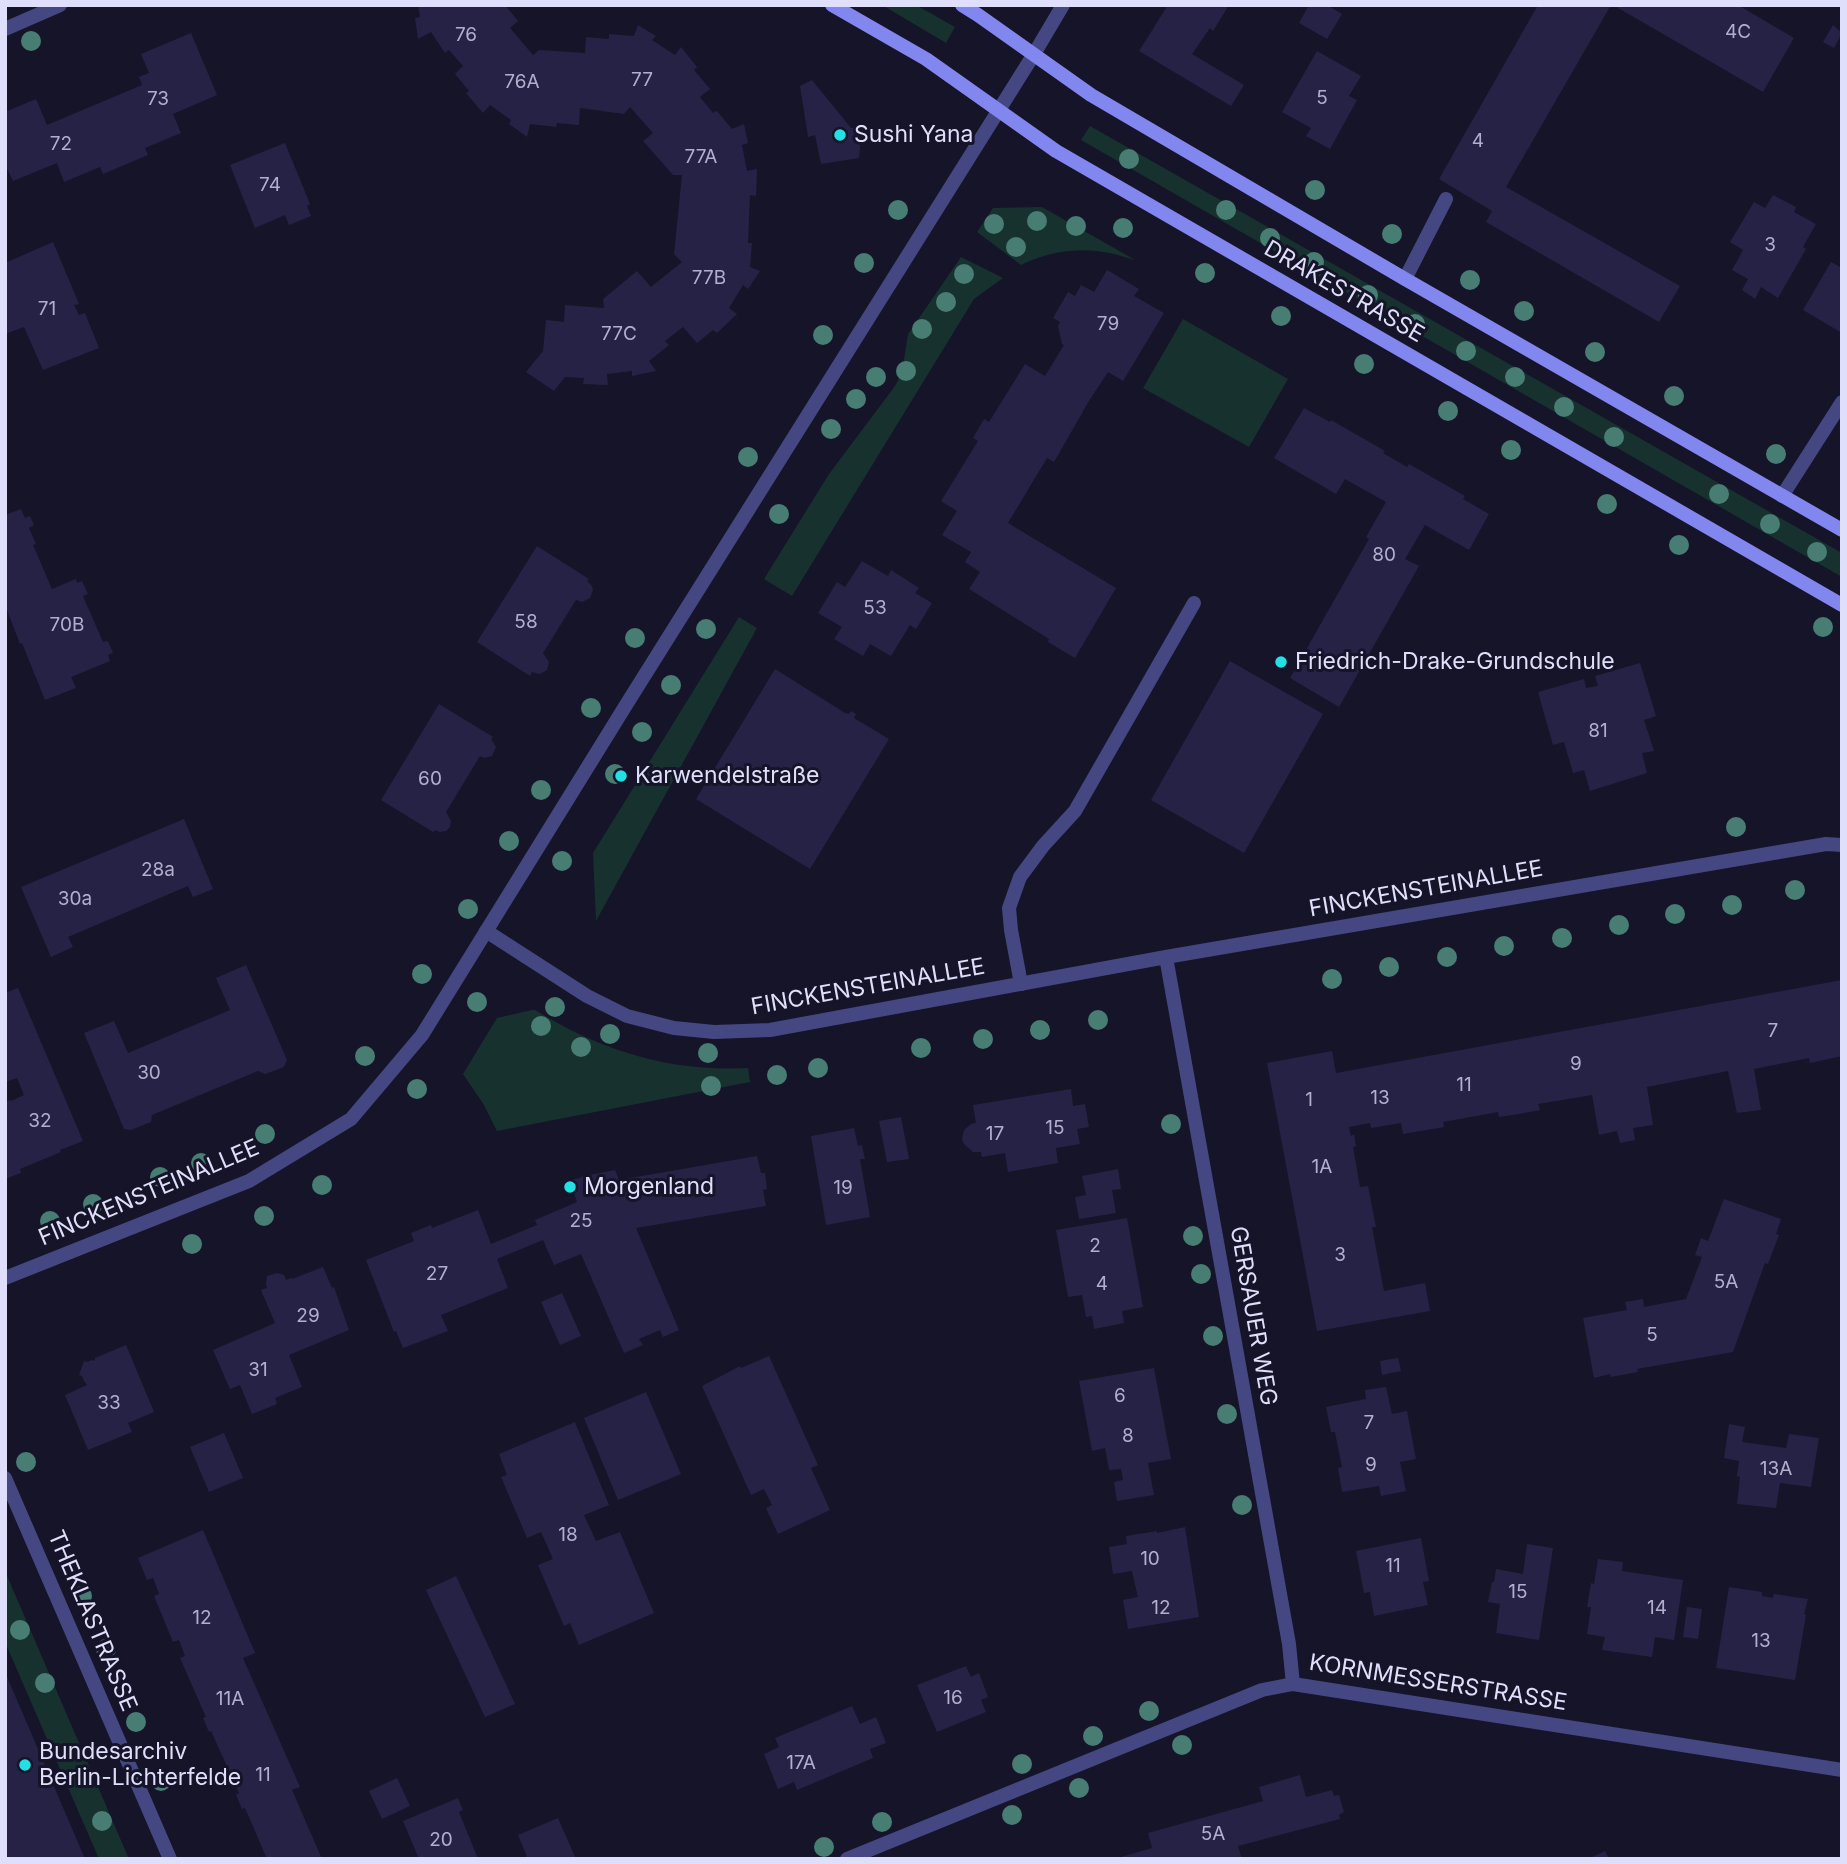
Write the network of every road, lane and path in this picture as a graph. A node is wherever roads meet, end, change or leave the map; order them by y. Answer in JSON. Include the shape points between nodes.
{"nodes":[{"id":1,"x":60,"y":5,"type":"edge"},
{"id":2,"x":832,"y":5,"type":"edge"},
{"id":3,"x":961,"y":5,"type":"edge"},
{"id":4,"x":1063,"y":5,"type":"edge"},
{"id":5,"x":5,"y":29,"type":"edge"},
{"id":6,"x":1034,"y":54,"type":"junction"},
{"id":7,"x":998,"y":111,"type":"junction"},
{"id":8,"x":1446,"y":199,"type":"dead end"},
{"id":9,"x":1405,"y":279,"type":"junction"},
{"id":10,"x":1842,"y":402,"type":"edge"},
{"id":11,"x":1782,"y":496,"type":"junction"},
{"id":12,"x":1842,"y":530,"type":"edge"},
{"id":13,"x":1194,"y":603,"type":"dead end"},
{"id":14,"x":1842,"y":605,"type":"edge"},
{"id":15,"x":1842,"y":845,"type":"edge"},
{"id":16,"x":486,"y":931,"type":"junction"},
{"id":17,"x":1166,"y":957,"type":"junction"},
{"id":18,"x":1021,"y":984,"type":"junction"},
{"id":19,"x":5,"y":1278,"type":"edge"},
{"id":20,"x":5,"y":1478,"type":"edge"},
{"id":21,"x":1293,"y":1684,"type":"junction"},
{"id":22,"x":1842,"y":1770,"type":"edge"},
{"id":23,"x":170,"y":1859,"type":"edge"},
{"id":24,"x":847,"y":1859,"type":"edge"}],
"edges":[{"from":1,"to":5,"type":"street"},
{"from":2,"to":7,"type":"main road","name":"DRAKESTRASSE","via":[[926,60]]},
{"from":3,"to":6,"type":"main road","name":"DRAKESTRASSE"},
{"from":4,"to":6,"type":"street"},
{"from":6,"to":7,"type":"street"},
{"from":6,"to":9,"type":"main road","name":"DRAKESTRASSE","via":[[1091,95]]},
{"from":7,"to":14,"type":"main road","name":"DRAKESTRASSE","via":[[1056,151]]},
{"from":7,"to":16,"type":"street"},
{"from":8,"to":9,"type":"street"},
{"from":9,"to":11,"type":"main road","name":"DRAKESTRASSE"},
{"from":10,"to":11,"type":"street"},
{"from":11,"to":12,"type":"main road","name":"DRAKESTRASSE"},
{"from":13,"to":18,"type":"street","via":[[1075,811],[1020,877],[1009,908]]},
{"from":15,"to":17,"type":"street","name":"FINCKENSTEINALLEE","via":[[1826,844]]},
{"from":16,"to":18,"type":"street","name":"FINCKENSTEINALLEE","via":[[587,996],[627,1016],[714,1032],[770,1030]]},
{"from":16,"to":19,"type":"street","name":"FINCKENSTEINALLEE","via":[[422,1035],[351,1119],[249,1181]]},
{"from":17,"to":18,"type":"street","name":"FINCKENSTEINALLEE"},
{"from":17,"to":21,"type":"street","name":"GERSAUER WEG"},
{"from":20,"to":23,"type":"street","name":"THEKLASTRASSE"},
{"from":21,"to":22,"type":"street","name":"KORNMESSERSTRASSE"},
{"from":21,"to":24,"type":"street","name":"KORNMESSERSTRASSE","via":[[1262,1690]]}]}
